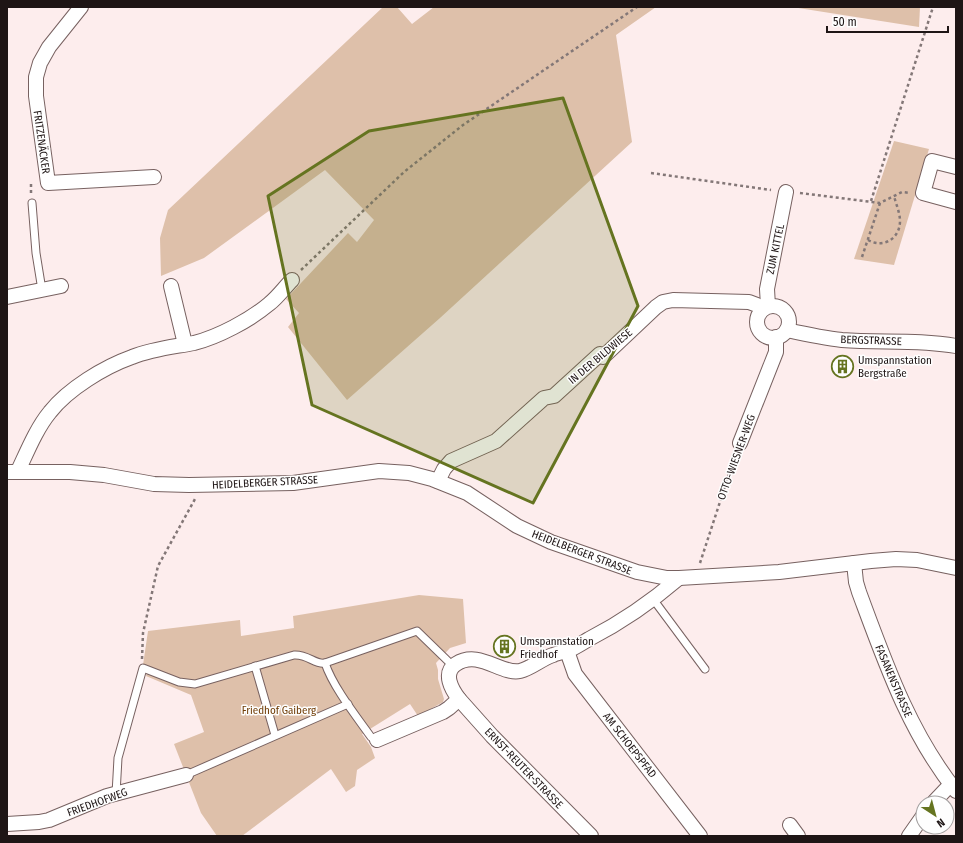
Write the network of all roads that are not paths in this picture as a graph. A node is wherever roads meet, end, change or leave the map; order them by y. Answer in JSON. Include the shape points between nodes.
{"nodes":[{"id":1,"x":81,"y":7,"type":"edge"},
{"id":2,"x":956,"y":167,"type":"edge"},
{"id":3,"x":154,"y":178,"type":"dead end"},
{"id":4,"x":786,"y":192,"type":"road end"},
{"id":5,"x":956,"y":202,"type":"edge"},
{"id":6,"x":32,"y":203,"type":"dead end"},
{"id":7,"x":292,"y":280,"type":"road end"},
{"id":8,"x":61,"y":286,"type":"dead end"},
{"id":9,"x":171,"y":286,"type":"dead end"},
{"id":10,"x":42,"y":290,"type":"junction"},
{"id":11,"x":7,"y":297,"type":"edge"},
{"id":12,"x":765,"y":308,"type":"junction"},
{"id":13,"x":781,"y":334,"type":"junction"},
{"id":14,"x":185,"y":344,"type":"junction"},
{"id":15,"x":956,"y":346,"type":"edge"},
{"id":16,"x":740,"y":443,"type":"road end"},
{"id":17,"x":12,"y":471,"type":"edge"},
{"id":18,"x":438,"y":481,"type":"junction"},
{"id":19,"x":854,"y":563,"type":"junction"},
{"id":20,"x":956,"y":568,"type":"edge"},
{"id":21,"x":679,"y":578,"type":"junction"},
{"id":22,"x":653,"y":599,"type":"junction"},
{"id":23,"x":567,"y":651,"type":"junction"},
{"id":24,"x":325,"y":663,"type":"junction"},
{"id":25,"x":255,"y":666,"type":"junction"},
{"id":26,"x":453,"y":666,"type":"junction"},
{"id":27,"x":705,"y":669,"type":"dead end"},
{"id":28,"x":459,"y":699,"type":"junction"},
{"id":29,"x":348,"y":704,"type":"junction"},
{"id":30,"x":275,"y":735,"type":"junction"},
{"id":31,"x":377,"y":740,"type":"joint"},
{"id":32,"x":186,"y":775,"type":"joint"},
{"id":33,"x":954,"y":788,"type":"edge"},
{"id":34,"x":116,"y":794,"type":"junction"},
{"id":35,"x":944,"y":795,"type":"edge"},
{"id":36,"x":7,"y":824,"type":"edge"},
{"id":37,"x":915,"y":827,"type":"edge"},
{"id":38,"x":591,"y":836,"type":"edge"},
{"id":39,"x":700,"y":836,"type":"edge"},
{"id":40,"x":909,"y":836,"type":"edge"}],
"edges":[{"from":1,"to":3,"type":"street","name":"FRITZENÄCKER","via":[[49,47],[36,77],[36,96],[48,183]]},
{"from":2,"to":5,"type":"street","via":[[932,161],[923,193]]},
{"from":4,"to":12,"type":"street","name":"ZUM KITTEL"},
{"from":6,"to":10,"type":"lane"},
{"from":7,"to":14,"type":"street","via":[[274,300],[250,318],[208,338]]},
{"from":8,"to":10,"type":"street"},
{"from":9,"to":14,"type":"street"},
{"from":10,"to":11,"type":"street"},
{"from":12,"to":13,"type":"street","via":[[774,306],[783,309],[787,314],[789,320]]},
{"from":12,"to":13,"type":"street","via":[[758,316],[758,328],[767,337]]},
{"from":12,"to":18,"type":"street","name":"IN DER BILDWIESE","via":[[749,302],[663,302],[603,357],[600,354],[554,396],[544,398],[496,441],[451,461]]},
{"from":13,"to":15,"type":"street","name":"BERGSTRASSE"},
{"from":13,"to":16,"type":"street","name":"OTTO-WIESNER-WEG"},
{"from":14,"to":17,"type":"street","via":[[132,357],[77,387],[46,417]]},
{"from":17,"to":18,"type":"street","name":"HEIDELBERGER STRASSE","via":[[104,475],[154,484],[305,482],[389,471],[409,473]]},
{"from":18,"to":21,"type":"street","name":"HEIDELBERGER STRASSE","via":[[467,493],[517,526],[551,542],[637,572]]},
{"from":19,"to":20,"type":"street","name":"HEIDELBERGER STRASSE","via":[[917,560]]},
{"from":19,"to":21,"type":"street","name":"HEIDELBERGER STRASSE","via":[[779,572]]},
{"from":19,"to":33,"type":"street","name":"FASANENSTRASSE","via":[[859,592],[898,695],[916,730]]},
{"from":21,"to":22,"type":"street"},
{"from":22,"to":23,"type":"street"},
{"from":22,"to":27,"type":"lane"},
{"from":23,"to":26,"type":"street","via":[[552,655],[524,670],[516,671],[478,660],[466,660]]},
{"from":23,"to":39,"type":"street","name":"AM SCHOEPSPFAD","via":[[575,674]]},
{"from":24,"to":25,"type":"lane","via":[[321,664],[307,656],[299,655]]},
{"from":24,"to":26,"type":"lane","via":[[417,631]]},
{"from":24,"to":29,"type":"lane"},
{"from":25,"to":30,"type":"lane"},
{"from":25,"to":34,"type":"lane","via":[[192,684],[179,682],[143,668],[118,758]]},
{"from":26,"to":28,"type":"street","name":"ERNST-REUTER-STRASSE","via":[[449,677]]},
{"from":28,"to":31,"type":"street","via":[[443,712]]},
{"from":28,"to":38,"type":"street","name":"ERNST-REUTER-STRASSE","via":[[496,741]]},
{"from":29,"to":30,"type":"lane"},
{"from":29,"to":31,"type":"lane","via":[[371,737]]},
{"from":30,"to":32,"type":"lane"},
{"from":32,"to":34,"type":"street","name":"FRIEDHOFWEG"},
{"from":33,"to":35,"type":"street"},
{"from":34,"to":36,"type":"street","name":"FRIEDHOFWEG","via":[[44,821]]},
{"from":37,"to":40,"type":"street"}]}
